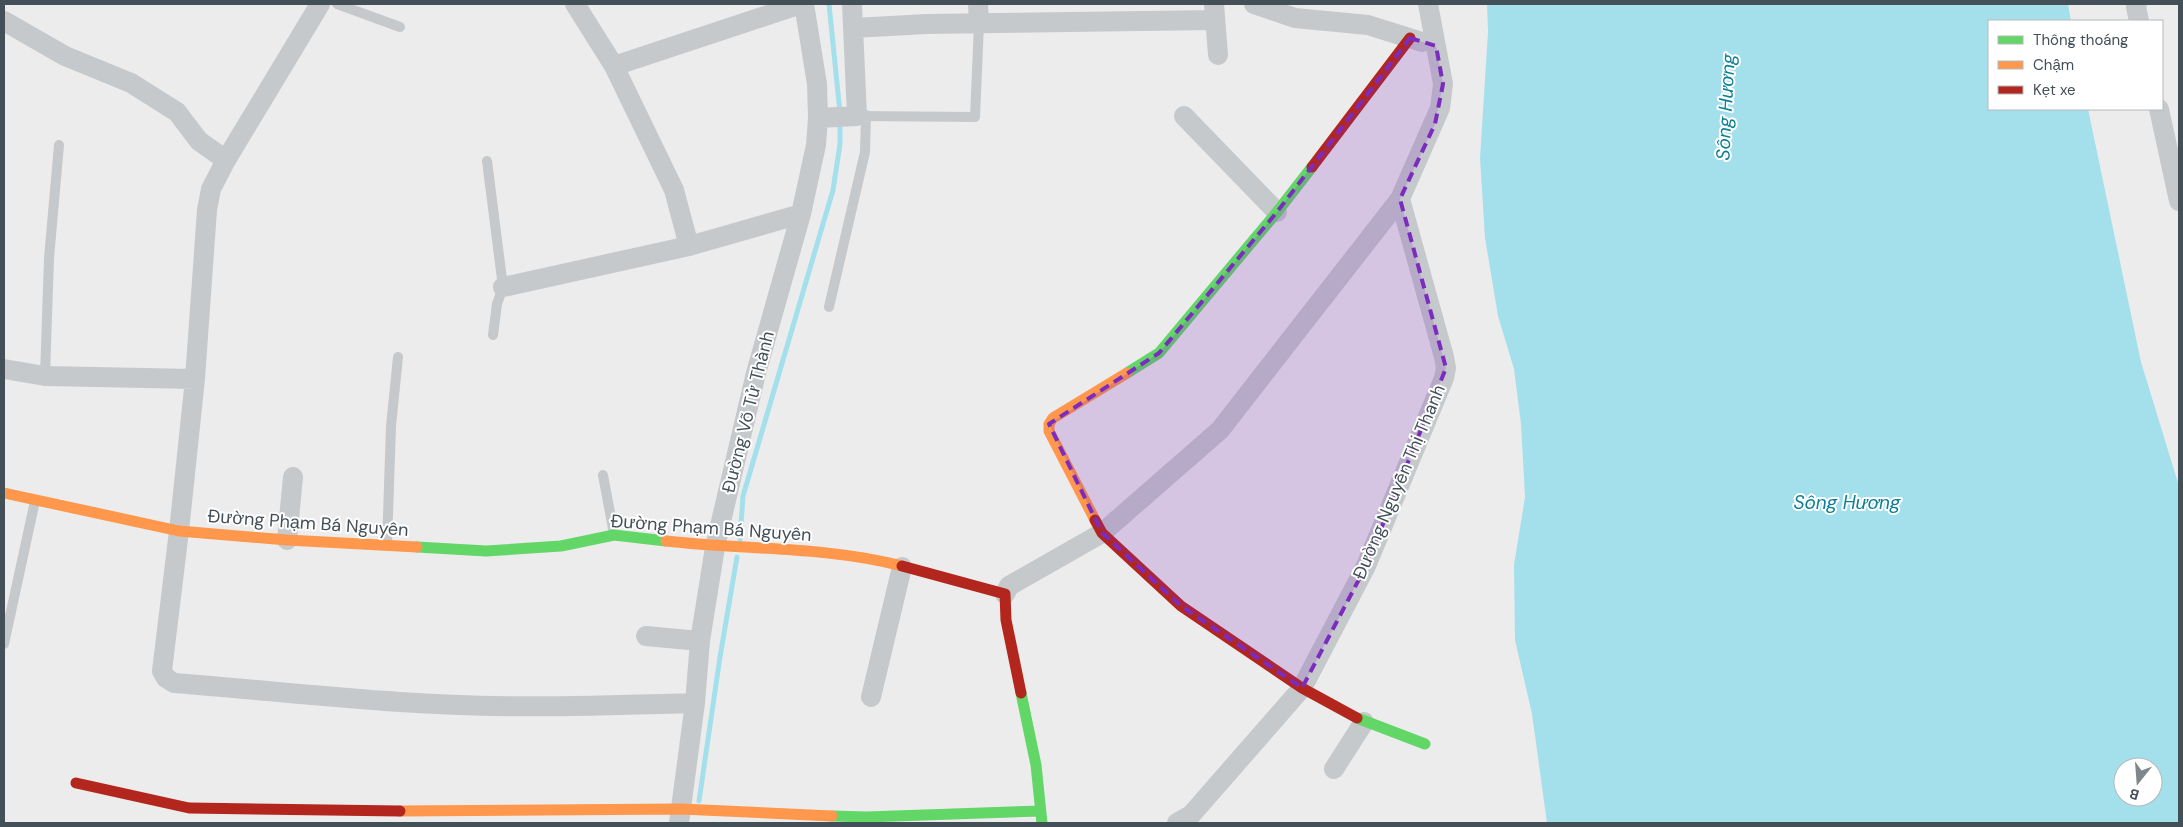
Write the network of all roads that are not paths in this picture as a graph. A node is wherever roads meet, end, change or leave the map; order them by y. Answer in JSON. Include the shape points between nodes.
{"nodes":[{"id":1,"x":320,"y":4,"type":"edge"},
{"id":2,"x":337,"y":4,"type":"edge"},
{"id":3,"x":575,"y":4,"type":"edge"},
{"id":4,"x":802,"y":4,"type":"edge"},
{"id":5,"x":852,"y":4,"type":"edge"},
{"id":6,"x":978,"y":4,"type":"edge"},
{"id":7,"x":1254,"y":4,"type":"edge"},
{"id":8,"x":1428,"y":4,"type":"edge"},
{"id":9,"x":2137,"y":4,"type":"edge"},
{"id":10,"x":1214,"y":12,"type":"edge"},
{"id":11,"x":2139,"y":20,"type":"edge"},
{"id":12,"x":4,"y":21,"type":"edge"},
{"id":13,"x":979,"y":24,"type":"junction"},
{"id":14,"x":400,"y":28,"type":"dead end"},
{"id":15,"x":854,"y":28,"type":"junction"},
{"id":16,"x":1410,"y":38,"type":"junction"},
{"id":17,"x":1436,"y":46,"type":"junction"},
{"id":18,"x":1218,"y":55,"type":"dead end"},
{"id":19,"x":614,"y":66,"type":"junction"},
{"id":20,"x":2158,"y":110,"type":"edge"},
{"id":21,"x":861,"y":116,"type":"junction"},
{"id":22,"x":1184,"y":116,"type":"dead end"},
{"id":23,"x":827,"y":118,"type":"junction"},
{"id":24,"x":58,"y":145,"type":"dead end"},
{"id":25,"x":226,"y":160,"type":"junction"},
{"id":26,"x":487,"y":161,"type":"dead end"},
{"id":27,"x":1400,"y":200,"type":"junction"},
{"id":28,"x":2179,"y":201,"type":"edge"},
{"id":29,"x":1278,"y":212,"type":"junction"},
{"id":30,"x":801,"y":214,"type":"junction"},
{"id":31,"x":689,"y":246,"type":"junction"},
{"id":32,"x":504,"y":287,"type":"junction"},
{"id":33,"x":829,"y":307,"type":"dead end"},
{"id":34,"x":493,"y":335,"type":"dead end"},
{"id":35,"x":398,"y":357,"type":"dead end"},
{"id":36,"x":4,"y":369,"type":"edge"},
{"id":37,"x":45,"y":376,"type":"junction"},
{"id":38,"x":195,"y":379,"type":"junction"},
{"id":39,"x":602,"y":475,"type":"dead end"},
{"id":40,"x":293,"y":477,"type":"dead end"},
{"id":41,"x":4,"y":493,"type":"edge"},
{"id":42,"x":35,"y":499,"type":"junction"},
{"id":43,"x":180,"y":531,"type":"junction"},
{"id":44,"x":1102,"y":533,"type":"junction"},
{"id":45,"x":614,"y":535,"type":"junction"},
{"id":46,"x":287,"y":540,"type":"junction"},
{"id":47,"x":387,"y":546,"type":"junction"},
{"id":48,"x":721,"y":548,"type":"junction"},
{"id":49,"x":902,"y":567,"type":"junction"},
{"id":50,"x":1005,"y":594,"type":"junction"},
{"id":51,"x":646,"y":636,"type":"dead end"},
{"id":52,"x":700,"y":641,"type":"junction"},
{"id":53,"x":4,"y":644,"type":"edge"},
{"id":54,"x":1302,"y":688,"type":"junction"},
{"id":55,"x":871,"y":697,"type":"dead end"},
{"id":56,"x":695,"y":703,"type":"junction"},
{"id":57,"x":1364,"y":722,"type":"junction"},
{"id":58,"x":1425,"y":744,"type":"dead end"},
{"id":59,"x":1334,"y":769,"type":"dead end"},
{"id":60,"x":76,"y":783,"type":"dead end"},
{"id":61,"x":1040,"y":811,"type":"junction"},
{"id":62,"x":682,"y":814,"type":"edge"},
{"id":63,"x":1042,"y":823,"type":"edge"},
{"id":64,"x":1177,"y":823,"type":"edge"}],
"edges":[{"from":1,"to":25,"type":"street"},
{"from":2,"to":14,"type":"lane"},
{"from":3,"to":19,"type":"street"},
{"from":4,"to":19,"type":"street"},
{"from":4,"to":23,"type":"street","name":"Đường Võ Tử Thành"},
{"from":5,"to":15,"type":"street"},
{"from":6,"to":13,"type":"street"},
{"from":7,"to":16,"type":"street","via":[[1296,18],[1368,25]]},
{"from":8,"to":17,"type":"street"},
{"from":9,"to":11,"type":"street"},
{"from":10,"to":13,"type":"street"},
{"from":10,"to":18,"type":"street"},
{"from":12,"to":25,"type":"street","via":[[65,56],[131,82],[177,112],[199,141]]},
{"from":13,"to":15,"type":"street"},
{"from":13,"to":21,"type":"lane","via":[[975,117]]},
{"from":15,"to":21,"type":"street"},
{"from":16,"to":17,"type":"street"},
{"from":16,"to":29,"type":"street"},
{"from":17,"to":27,"type":"street","via":[[1443,84],[1440,108]]},
{"from":19,"to":31,"type":"street","via":[[674,190]]},
{"from":20,"to":28,"type":"street"},
{"from":21,"to":23,"type":"street"},
{"from":21,"to":33,"type":"lane","via":[[865,152]]},
{"from":22,"to":29,"type":"street"},
{"from":23,"to":30,"type":"street","name":"Đường Võ Tử Thành","via":[[816,145]]},
{"from":24,"to":37,"type":"lane","via":[[49,258]]},
{"from":25,"to":38,"type":"street","via":[[211,189],[206,210]]},
{"from":26,"to":32,"type":"lane"},
{"from":27,"to":44,"type":"street","via":[[1220,430]]},
{"from":27,"to":54,"type":"street","name":"Đường Nguyễn Thị Thanh","via":[[1446,368],[1444,378],[1366,566]]},
{"from":29,"to":44,"type":"street","via":[[1159,353],[1053,418],[1049,424],[1049,432]]},
{"from":30,"to":31,"type":"street"},
{"from":30,"to":48,"type":"street","name":"Đường Võ Tử Thành","via":[[756,373]]},
{"from":31,"to":32,"type":"street"},
{"from":32,"to":34,"type":"lane","via":[[497,304]]},
{"from":35,"to":47,"type":"lane"},
{"from":36,"to":37,"type":"street"},
{"from":37,"to":38,"type":"street"},
{"from":38,"to":43,"type":"street"},
{"from":39,"to":45,"type":"lane"},
{"from":40,"to":46,"type":"street"},
{"from":41,"to":42,"type":"street","name":"Đường Phạm Bá Nguyên"},
{"from":42,"to":43,"type":"street","name":"Đường Phạm Bá Nguyên"},
{"from":42,"to":53,"type":"lane"},
{"from":43,"to":46,"type":"street","name":"Đường Phạm Bá Nguyên"},
{"from":43,"to":56,"type":"street","via":[[162,671],[174,683],[490,706]]},
{"from":44,"to":50,"type":"street","via":[[1009,586]]},
{"from":44,"to":54,"type":"street","via":[[1181,606]]},
{"from":45,"to":47,"type":"street","name":"Đường Phạm Bá Nguyên","via":[[561,546],[486,551]]},
{"from":45,"to":48,"type":"street","name":"Đường Phạm Bá Nguyên"},
{"from":46,"to":47,"type":"street","name":"Đường Phạm Bá Nguyên"},
{"from":48,"to":49,"type":"street","name":"Đường Phạm Bá Nguyên","via":[[867,557]]},
{"from":48,"to":52,"type":"street","name":"Đường Võ Tử Thành"},
{"from":49,"to":50,"type":"street","name":"Đường Phạm Bá Nguyên"},
{"from":49,"to":55,"type":"street"},
{"from":50,"to":61,"type":"street","via":[[1006,620],[1036,765]]},
{"from":51,"to":52,"type":"street"},
{"from":52,"to":56,"type":"street","name":"Đường Võ Tử Thành"},
{"from":54,"to":57,"type":"street"},
{"from":54,"to":64,"type":"street","name":"Đường Nguyễn Thị Thanh","via":[[1191,815]]},
{"from":56,"to":62,"type":"street","name":"Đường Võ Tử Thành"},
{"from":57,"to":58,"type":"street"},
{"from":57,"to":59,"type":"street"},
{"from":60,"to":62,"type":"street","via":[[189,808]]},
{"from":61,"to":62,"type":"street","via":[[866,816],[709,810]]},
{"from":61,"to":63,"type":"street"}]}
